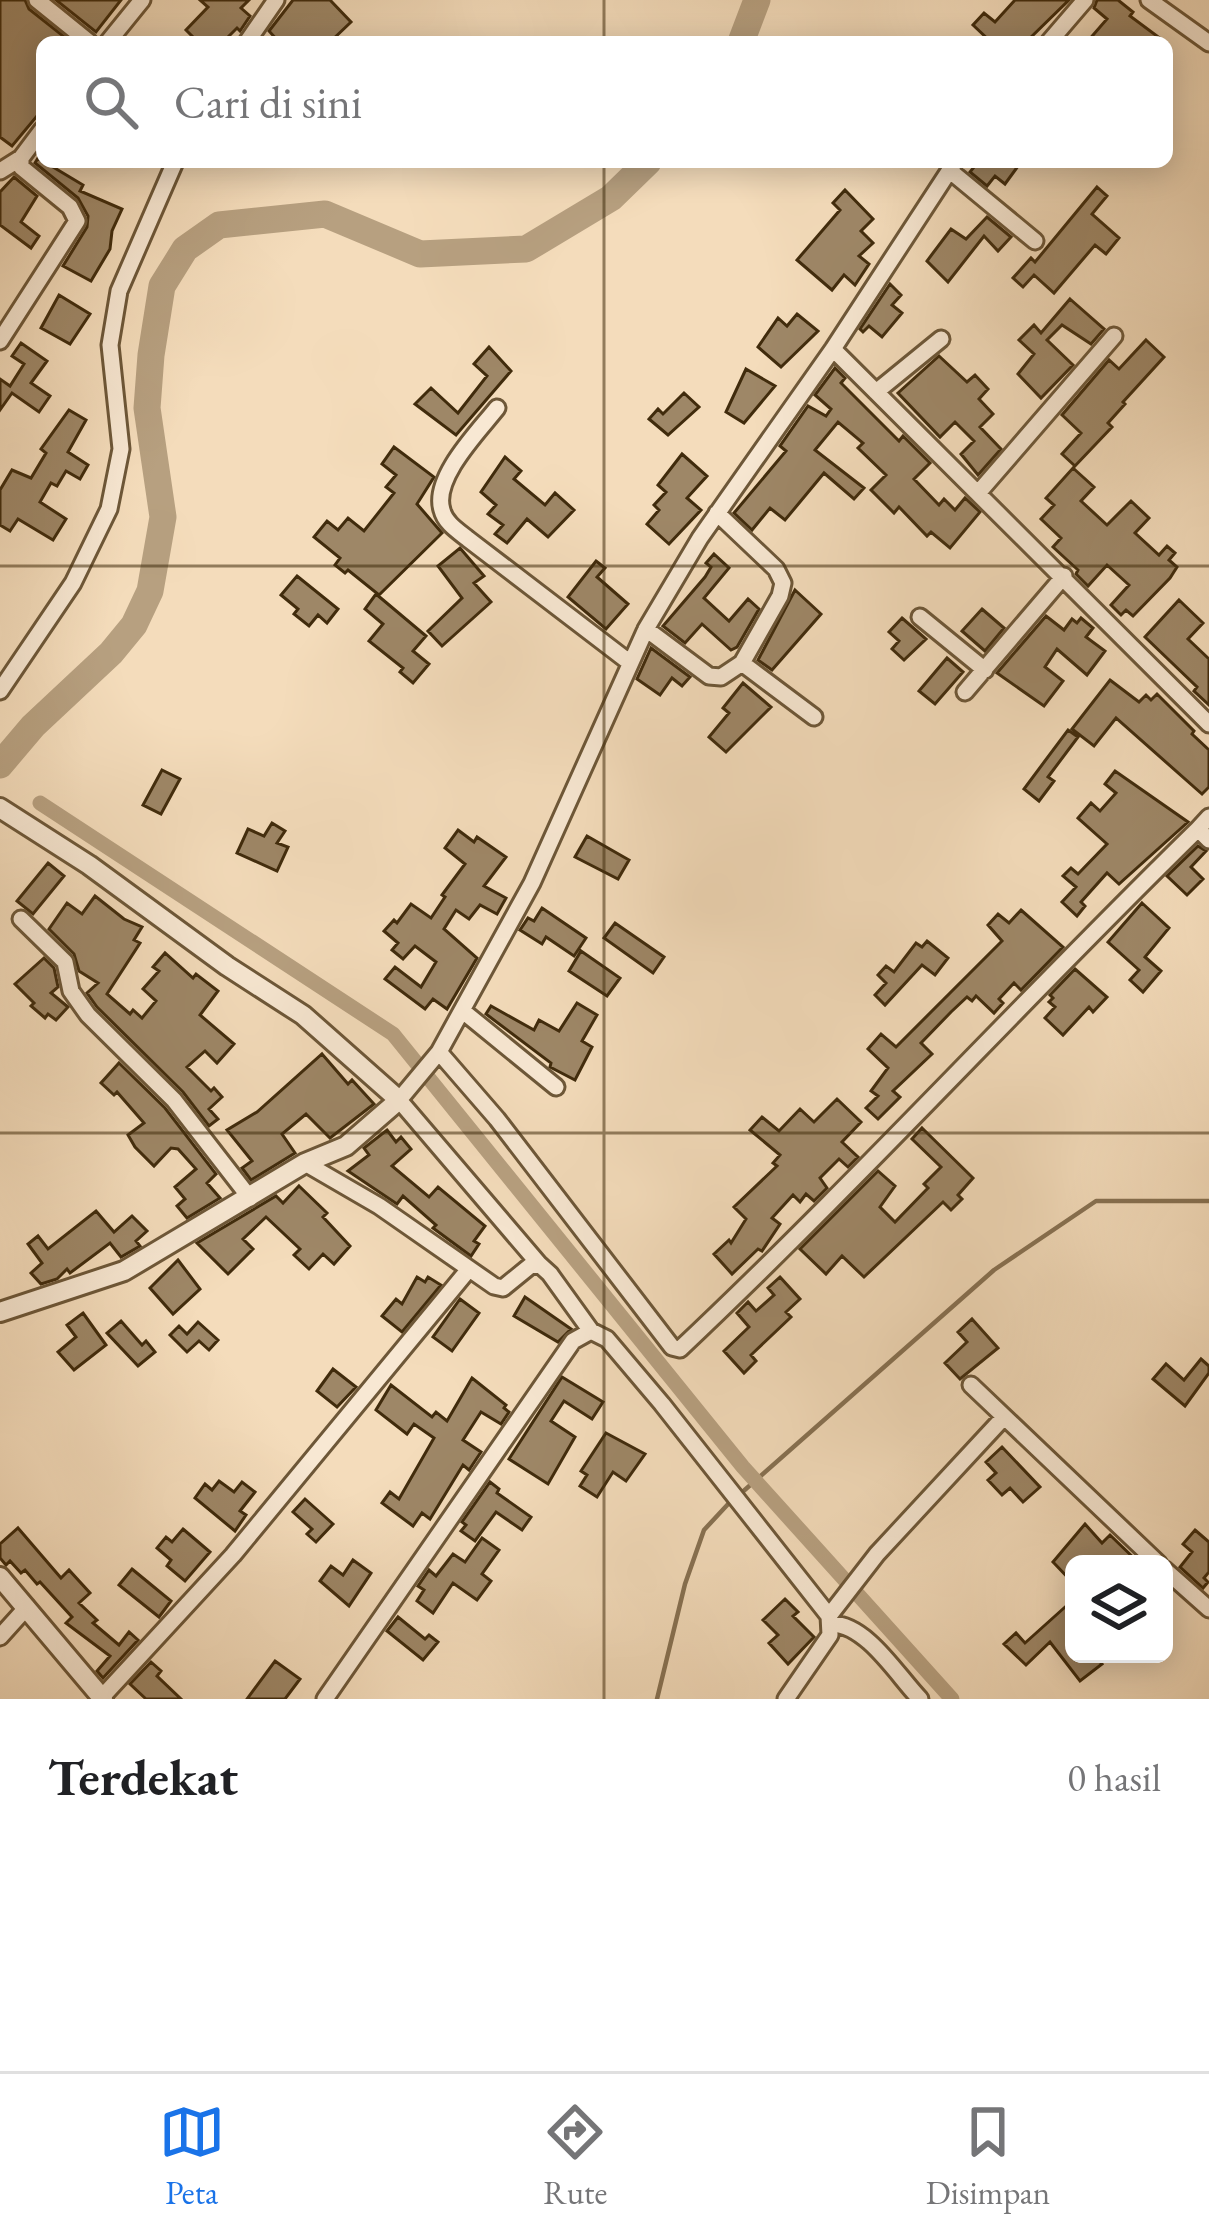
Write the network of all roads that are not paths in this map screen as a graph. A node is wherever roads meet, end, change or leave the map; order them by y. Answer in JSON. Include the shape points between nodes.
{"nodes":[{"id":1,"x":37,"y":0,"type":"edge"},
{"id":2,"x":142,"y":0,"type":"edge"},
{"id":3,"x":277,"y":0,"type":"edge"},
{"id":4,"x":1085,"y":0,"type":"edge"},
{"id":5,"x":1149,"y":0,"type":"edge"},
{"id":6,"x":82,"y":36,"type":"edge"},
{"id":7,"x":113,"y":36,"type":"edge"},
{"id":8,"x":251,"y":36,"type":"edge"},
{"id":9,"x":1054,"y":36,"type":"edge"},
{"id":10,"x":1209,"y":43,"type":"edge"},
{"id":11,"x":36,"y":138,"type":"edge"},
{"id":12,"x":21,"y":158,"type":"junction"},
{"id":13,"x":173,"y":168,"type":"edge"},
{"id":14,"x":951,"y":168,"type":"edge"},
{"id":15,"x":954,"y":168,"type":"edge"},
{"id":16,"x":0,"y":171,"type":"edge"},
{"id":17,"x":1035,"y":241,"type":"dead end"},
{"id":18,"x":1114,"y":336,"type":"dead end"},
{"id":19,"x":941,"y":339,"type":"dead end"},
{"id":20,"x":0,"y":341,"type":"edge"},
{"id":21,"x":833,"y":349,"type":"junction"},
{"id":22,"x":876,"y":392,"type":"junction"},
{"id":23,"x":497,"y":408,"type":"dead end"},
{"id":24,"x":980,"y":492,"type":"junction"},
{"id":25,"x":717,"y":513,"type":"junction"},
{"id":26,"x":1064,"y":577,"type":"junction"},
{"id":27,"x":920,"y":617,"type":"dead end"},
{"id":28,"x":646,"y":628,"type":"junction"},
{"id":29,"x":629,"y":662,"type":"junction"},
{"id":30,"x":742,"y":663,"type":"junction"},
{"id":31,"x":985,"y":670,"type":"junction"},
{"id":32,"x":0,"y":691,"type":"edge"},
{"id":33,"x":965,"y":692,"type":"dead end"},
{"id":34,"x":814,"y":716,"type":"dead end"},
{"id":35,"x":1209,"y":724,"type":"edge"},
{"id":36,"x":0,"y":808,"type":"edge"},
{"id":37,"x":1205,"y":829,"type":"edge"},
{"id":38,"x":21,"y":919,"type":"dead end"},
{"id":39,"x":464,"y":1012,"type":"junction"},
{"id":40,"x":435,"y":1058,"type":"junction"},
{"id":41,"x":556,"y":1087,"type":"dead end"},
{"id":42,"x":404,"y":1094,"type":"junction"},
{"id":43,"x":305,"y":1163,"type":"junction"},
{"id":44,"x":250,"y":1198,"type":"junction"},
{"id":45,"x":539,"y":1264,"type":"junction"},
{"id":46,"x":469,"y":1269,"type":"junction"},
{"id":47,"x":0,"y":1312,"type":"edge"},
{"id":48,"x":591,"y":1330,"type":"junction"},
{"id":49,"x":971,"y":1385,"type":"dead end"},
{"id":50,"x":1004,"y":1417,"type":"junction"},
{"id":51,"x":1149,"y":1555,"type":"edge"},
{"id":52,"x":0,"y":1577,"type":"edge"},
{"id":53,"x":1173,"y":1577,"type":"edge"},
{"id":54,"x":27,"y":1607,"type":"junction"},
{"id":55,"x":1209,"y":1609,"type":"edge"},
{"id":56,"x":831,"y":1620,"type":"junction"},
{"id":57,"x":0,"y":1637,"type":"edge"},
{"id":58,"x":103,"y":1698,"type":"edge"},
{"id":59,"x":325,"y":1699,"type":"edge"},
{"id":60,"x":786,"y":1699,"type":"edge"},
{"id":61,"x":920,"y":1699,"type":"edge"}],
"edges":[{"from":1,"to":6,"type":"street"},
{"from":2,"to":7,"type":"street"},
{"from":3,"to":8,"type":"street"},
{"from":4,"to":9,"type":"street"},
{"from":5,"to":10,"type":"street"},
{"from":11,"to":12,"type":"street"},
{"from":12,"to":16,"type":"street"},
{"from":12,"to":20,"type":"street","via":[[25,174],[77,221]]},
{"from":13,"to":32,"type":"street","via":[[119,291],[110,345],[121,449],[109,509],[73,584]]},
{"from":14,"to":21,"type":"street"},
{"from":15,"to":17,"type":"street"},
{"from":18,"to":24,"type":"street"},
{"from":19,"to":22,"type":"street"},
{"from":21,"to":22,"type":"street"},
{"from":21,"to":25,"type":"street"},
{"from":22,"to":24,"type":"street"},
{"from":23,"to":29,"type":"street","via":[[445,481],[448,522]]},
{"from":24,"to":26,"type":"street"},
{"from":25,"to":28,"type":"street"},
{"from":25,"to":30,"type":"street","via":[[783,583]]},
{"from":26,"to":31,"type":"street"},
{"from":26,"to":35,"type":"street"},
{"from":27,"to":31,"type":"street"},
{"from":28,"to":29,"type":"street"},
{"from":28,"to":30,"type":"street","via":[[714,678]]},
{"from":29,"to":39,"type":"street","via":[[532,883]]},
{"from":30,"to":34,"type":"street"},
{"from":31,"to":33,"type":"street"},
{"from":36,"to":42,"type":"street","via":[[303,1015]]},
{"from":37,"to":40,"type":"street","via":[[1077,947],[680,1348],[497,1119]]},
{"from":38,"to":44,"type":"street","via":[[65,962],[71,991],[88,1015],[174,1100]]},
{"from":39,"to":40,"type":"street"},
{"from":39,"to":41,"type":"street"},
{"from":40,"to":42,"type":"street"},
{"from":42,"to":43,"type":"street","via":[[346,1146]]},
{"from":42,"to":45,"type":"street"},
{"from":43,"to":44,"type":"street"},
{"from":43,"to":46,"type":"street"},
{"from":44,"to":47,"type":"street","via":[[124,1271]]},
{"from":45,"to":46,"type":"street","via":[[503,1288]]},
{"from":45,"to":48,"type":"street"},
{"from":46,"to":58,"type":"street","via":[[233,1555]]},
{"from":48,"to":56,"type":"street","via":[[607,1339]]},
{"from":48,"to":59,"type":"street","via":[[573,1341]]},
{"from":49,"to":50,"type":"street"},
{"from":50,"to":51,"type":"street"},
{"from":50,"to":56,"type":"street","via":[[860,1576]]},
{"from":52,"to":54,"type":"street"},
{"from":53,"to":55,"type":"street"},
{"from":54,"to":57,"type":"street"},
{"from":54,"to":58,"type":"street"},
{"from":56,"to":60,"type":"street","via":[[830,1635]]},
{"from":56,"to":61,"type":"street","via":[[859,1634]]}]}
